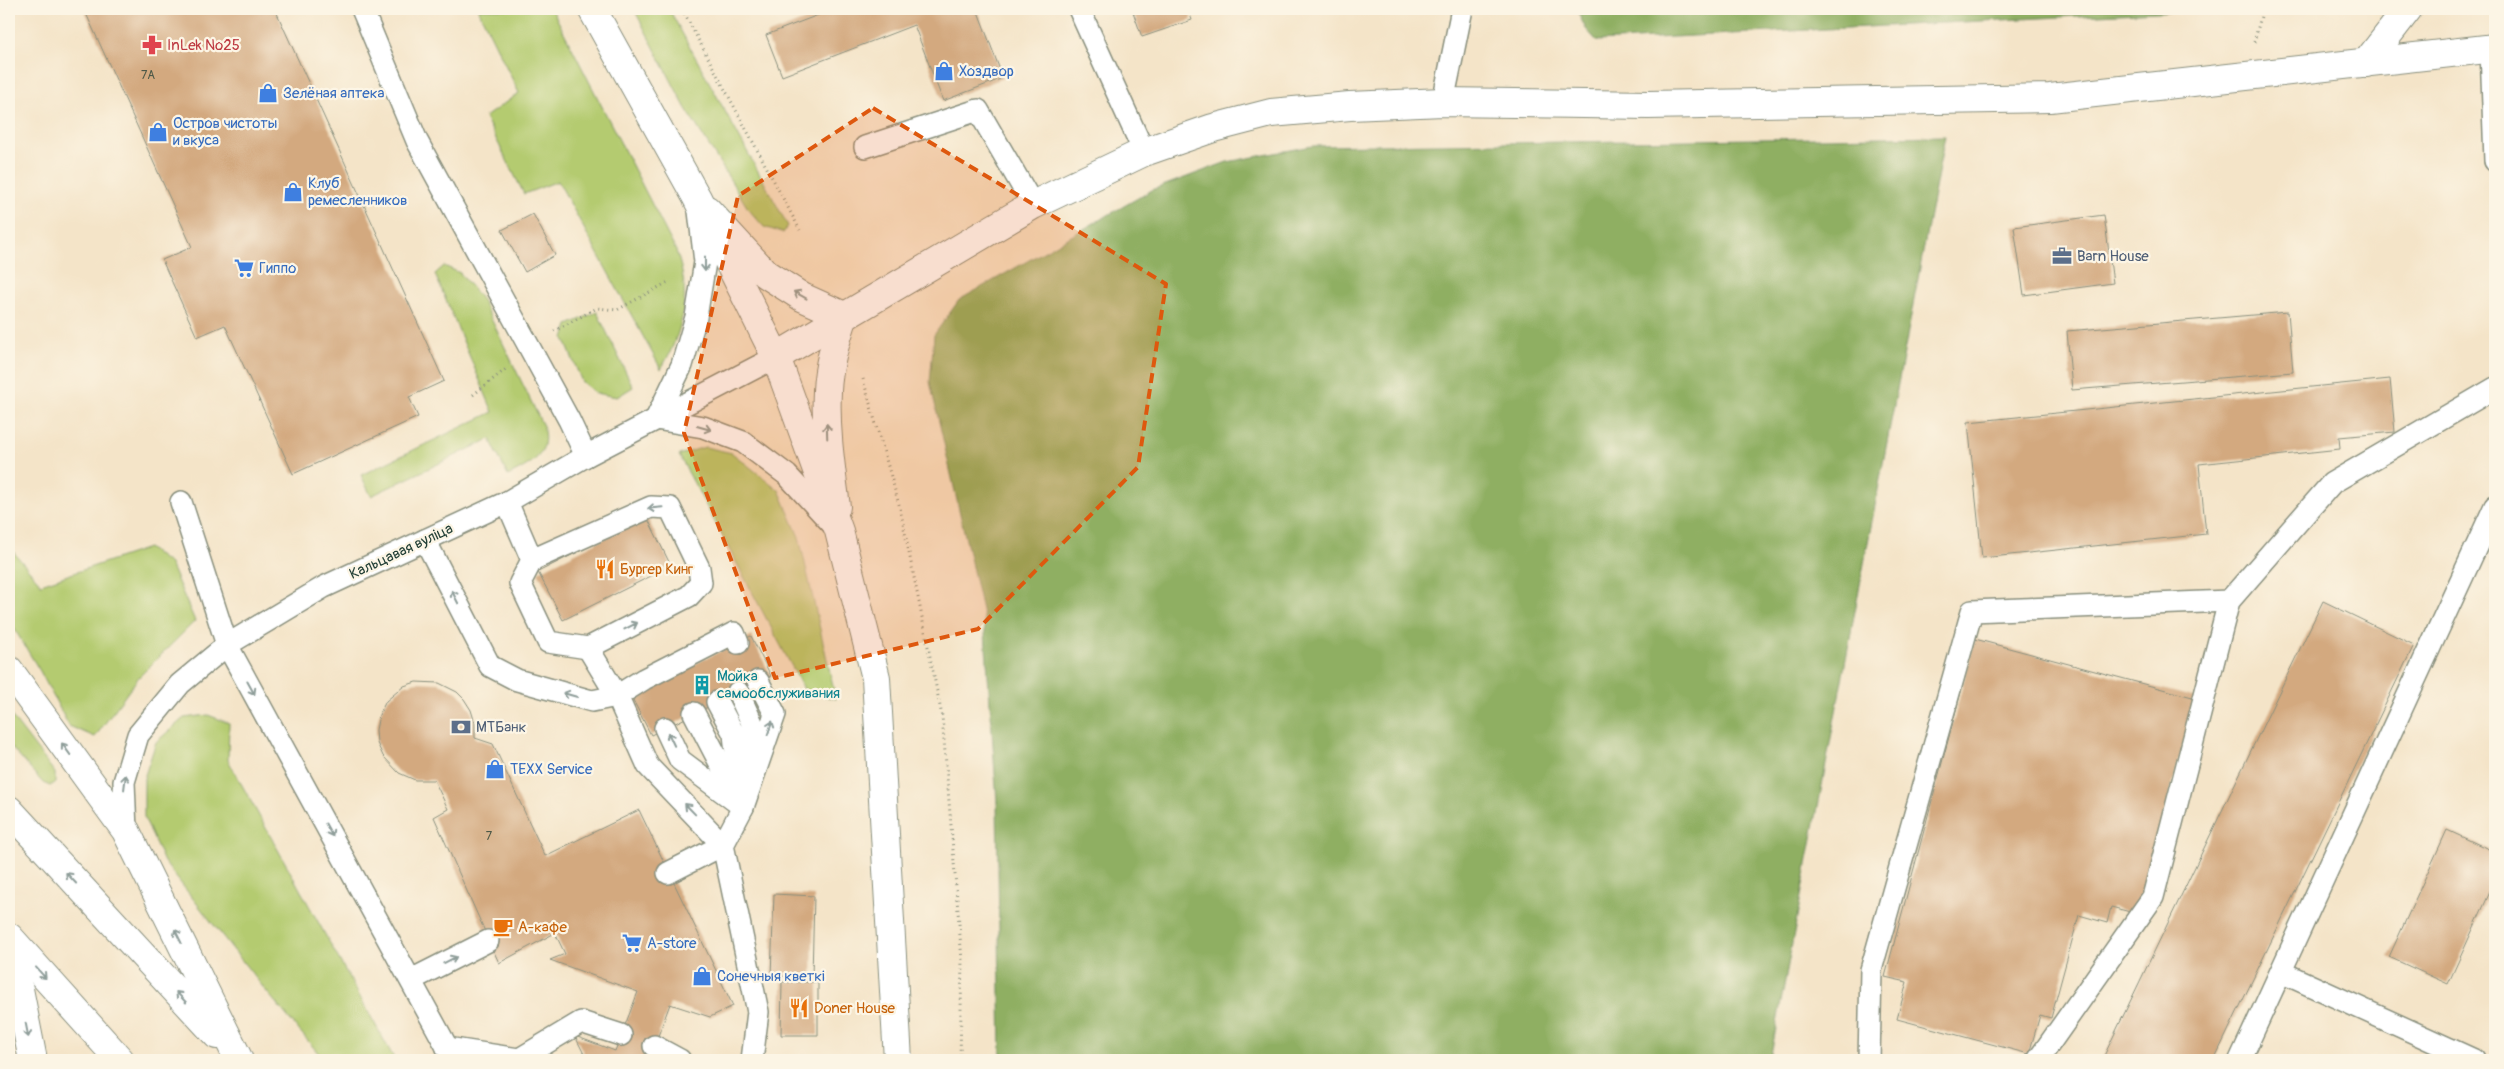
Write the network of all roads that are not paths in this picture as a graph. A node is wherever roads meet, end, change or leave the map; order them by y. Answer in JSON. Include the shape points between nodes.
{"nodes":[{"id":1,"x":362,"y":9,"type":"edge"},
{"id":2,"x":592,"y":9,"type":"edge"},
{"id":3,"x":1080,"y":9,"type":"edge"},
{"id":4,"x":1462,"y":9,"type":"edge"},
{"id":5,"x":2408,"y":9,"type":"edge"},
{"id":6,"x":2493,"y":48,"type":"edge"},
{"id":7,"x":2366,"y":63,"type":"junction"},
{"id":8,"x":1443,"y":102,"type":"junction"},
{"id":9,"x":865,"y":147,"type":"dead end"},
{"id":10,"x":1144,"y":152,"type":"junction"},
{"id":11,"x":2495,"y":161,"type":"edge"},
{"id":12,"x":697,"y":198,"type":"junction"},
{"id":13,"x":1032,"y":205,"type":"junction"},
{"id":14,"x":844,"y":316,"type":"junction"},
{"id":15,"x":776,"y":357,"type":"junction"},
{"id":16,"x":2495,"y":388,"type":"edge"},
{"id":17,"x":656,"y":419,"type":"junction"},
{"id":18,"x":586,"y":456,"type":"junction"},
{"id":19,"x":182,"y":502,"type":"dead end"},
{"id":20,"x":507,"y":502,"type":"junction"},
{"id":21,"x":2495,"y":506,"type":"edge"},
{"id":22,"x":839,"y":531,"type":"junction"},
{"id":23,"x":425,"y":540,"type":"junction"},
{"id":24,"x":532,"y":560,"type":"junction"},
{"id":25,"x":2229,"y":601,"type":"junction"},
{"id":26,"x":227,"y":645,"type":"junction"},
{"id":27,"x":725,"y":645,"type":"dead end"},
{"id":28,"x":588,"y":648,"type":"junction"},
{"id":29,"x":9,"y":670,"type":"edge"},
{"id":30,"x":758,"y":682,"type":"dead end"},
{"id":31,"x":738,"y":692,"type":"dead end"},
{"id":32,"x":617,"y":696,"type":"junction"},
{"id":33,"x":717,"y":702,"type":"dead end"},
{"id":34,"x":694,"y":713,"type":"dead end"},
{"id":35,"x":665,"y":728,"type":"dead end"},
{"id":36,"x":743,"y":807,"type":"junction"},
{"id":37,"x":9,"y":810,"type":"edge"},
{"id":38,"x":126,"y":831,"type":"junction"},
{"id":39,"x":723,"y":845,"type":"junction"},
{"id":40,"x":668,"y":873,"type":"dead end"},
{"id":41,"x":9,"y":937,"type":"edge"},
{"id":42,"x":488,"y":941,"type":"dead end"},
{"id":43,"x":9,"y":967,"type":"edge"},
{"id":44,"x":2281,"y":972,"type":"junction"},
{"id":45,"x":410,"y":980,"type":"junction"},
{"id":46,"x":621,"y":1034,"type":"dead end"},
{"id":47,"x":654,"y":1046,"type":"dead end"},
{"id":48,"x":450,"y":1054,"type":"edge"},
{"id":49,"x":239,"y":1059,"type":"edge"},
{"id":50,"x":523,"y":1059,"type":"edge"},
{"id":51,"x":33,"y":1060,"type":"edge"},
{"id":52,"x":120,"y":1060,"type":"edge"},
{"id":53,"x":680,"y":1060,"type":"edge"},
{"id":54,"x":752,"y":1060,"type":"edge"},
{"id":55,"x":898,"y":1060,"type":"edge"},
{"id":56,"x":1869,"y":1060,"type":"edge"},
{"id":57,"x":2038,"y":1060,"type":"edge"},
{"id":58,"x":2240,"y":1060,"type":"edge"},
{"id":59,"x":2474,"y":1060,"type":"edge"}],
"edges":[{"from":1,"to":18,"type":"lane","via":[[417,141]]},
{"from":2,"to":12,"type":"main road"},
{"from":3,"to":10,"type":"lane"},
{"from":4,"to":8,"type":"lane"},
{"from":5,"to":7,"type":"main road"},
{"from":6,"to":7,"type":"main road"},
{"from":6,"to":11,"type":"lane"},
{"from":7,"to":8,"type":"main road","via":[[2050,98],[1648,105]]},
{"from":8,"to":10,"type":"main road","via":[[1271,114],[1213,128]]},
{"from":9,"to":13,"type":"lane","via":[[978,110]]},
{"from":10,"to":13,"type":"main road"},
{"from":14,"to":12,"type":"main road","one_way":true,"via":[[802,297],[766,274]]},
{"from":12,"to":15,"type":"main road"},
{"from":12,"to":17,"type":"lane","one_way":true,"via":[[706,262],[696,317],[682,365]]},
{"from":13,"to":14,"type":"main road"},
{"from":14,"to":15,"type":"main road"},
{"from":22,"to":14,"type":"main road","one_way":true,"via":[[827,434],[827,390],[833,350]]},
{"from":15,"to":17,"type":"lane","name":"Кальцавая вуліца"},
{"from":15,"to":22,"type":"main road"},
{"from":16,"to":25,"type":"lane","via":[[2332,483]]},
{"from":17,"to":18,"type":"lane","name":"Кальцавая вуліца"},
{"from":17,"to":22,"type":"lane","one_way":true,"via":[[703,427],[743,442],[787,475]]},
{"from":18,"to":20,"type":"lane","name":"Кальцавая вуліца"},
{"from":19,"to":26,"type":"lane"},
{"from":20,"to":23,"type":"lane","name":"Кальцавая вуліца"},
{"from":20,"to":24,"type":"lane"},
{"from":21,"to":44,"type":"lane"},
{"from":22,"to":55,"type":"main road","via":[[876,678]]},
{"from":23,"to":26,"type":"lane","name":"Кальцавая вуліца","via":[[324,587]]},
{"from":32,"to":23,"type":"lane","one_way":true,"via":[[592,701],[517,680],[490,666]]},
{"from":24,"to":28,"type":"lane","via":[[520,583],[548,642]]},
{"from":28,"to":24,"type":"lane","one_way":true,"via":[[689,596],[701,583],[699,568],[670,508],[651,507]]},
{"from":25,"to":56,"type":"lane","via":[[1972,611],[1871,970]]},
{"from":25,"to":57,"type":"lane","via":[[2153,897]]},
{"from":38,"to":26,"type":"lane","name":"Кальцавая вуліца","one_way":true,"via":[[124,782],[138,735],[180,684]]},
{"from":26,"to":45,"type":"lane","one_way":true},
{"from":27,"to":32,"type":"lane"},
{"from":28,"to":32,"type":"lane"},
{"from":38,"to":29,"type":"main road","one_way":true},
{"from":36,"to":30,"type":"lane","one_way":true,"via":[[775,714]]},
{"from":31,"to":36,"type":"lane","via":[[752,723]]},
{"from":39,"to":32,"type":"lane","one_way":true,"via":[[648,766]]},
{"from":33,"to":36,"type":"lane","via":[[734,734]]},
{"from":34,"to":36,"type":"lane"},
{"from":36,"to":35,"type":"lane","one_way":true,"via":[[680,760]]},
{"from":36,"to":39,"type":"lane"},
{"from":49,"to":37,"type":"main road","one_way":true},
{"from":49,"to":38,"type":"main road","one_way":true},
{"from":39,"to":40,"type":"lane"},
{"from":39,"to":54,"type":"lane","via":[[758,1012]]},
{"from":41,"to":52,"type":"main road","one_way":true},
{"from":45,"to":42,"type":"lane","one_way":true},
{"from":43,"to":51,"type":"main road","one_way":true,"via":[[19,989]]},
{"from":44,"to":58,"type":"lane"},
{"from":44,"to":59,"type":"lane"},
{"from":45,"to":48,"type":"lane"},
{"from":46,"to":50,"type":"lane","via":[[581,1022]]},
{"from":47,"to":53,"type":"lane"},
{"from":48,"to":50,"type":"lane"}]}
